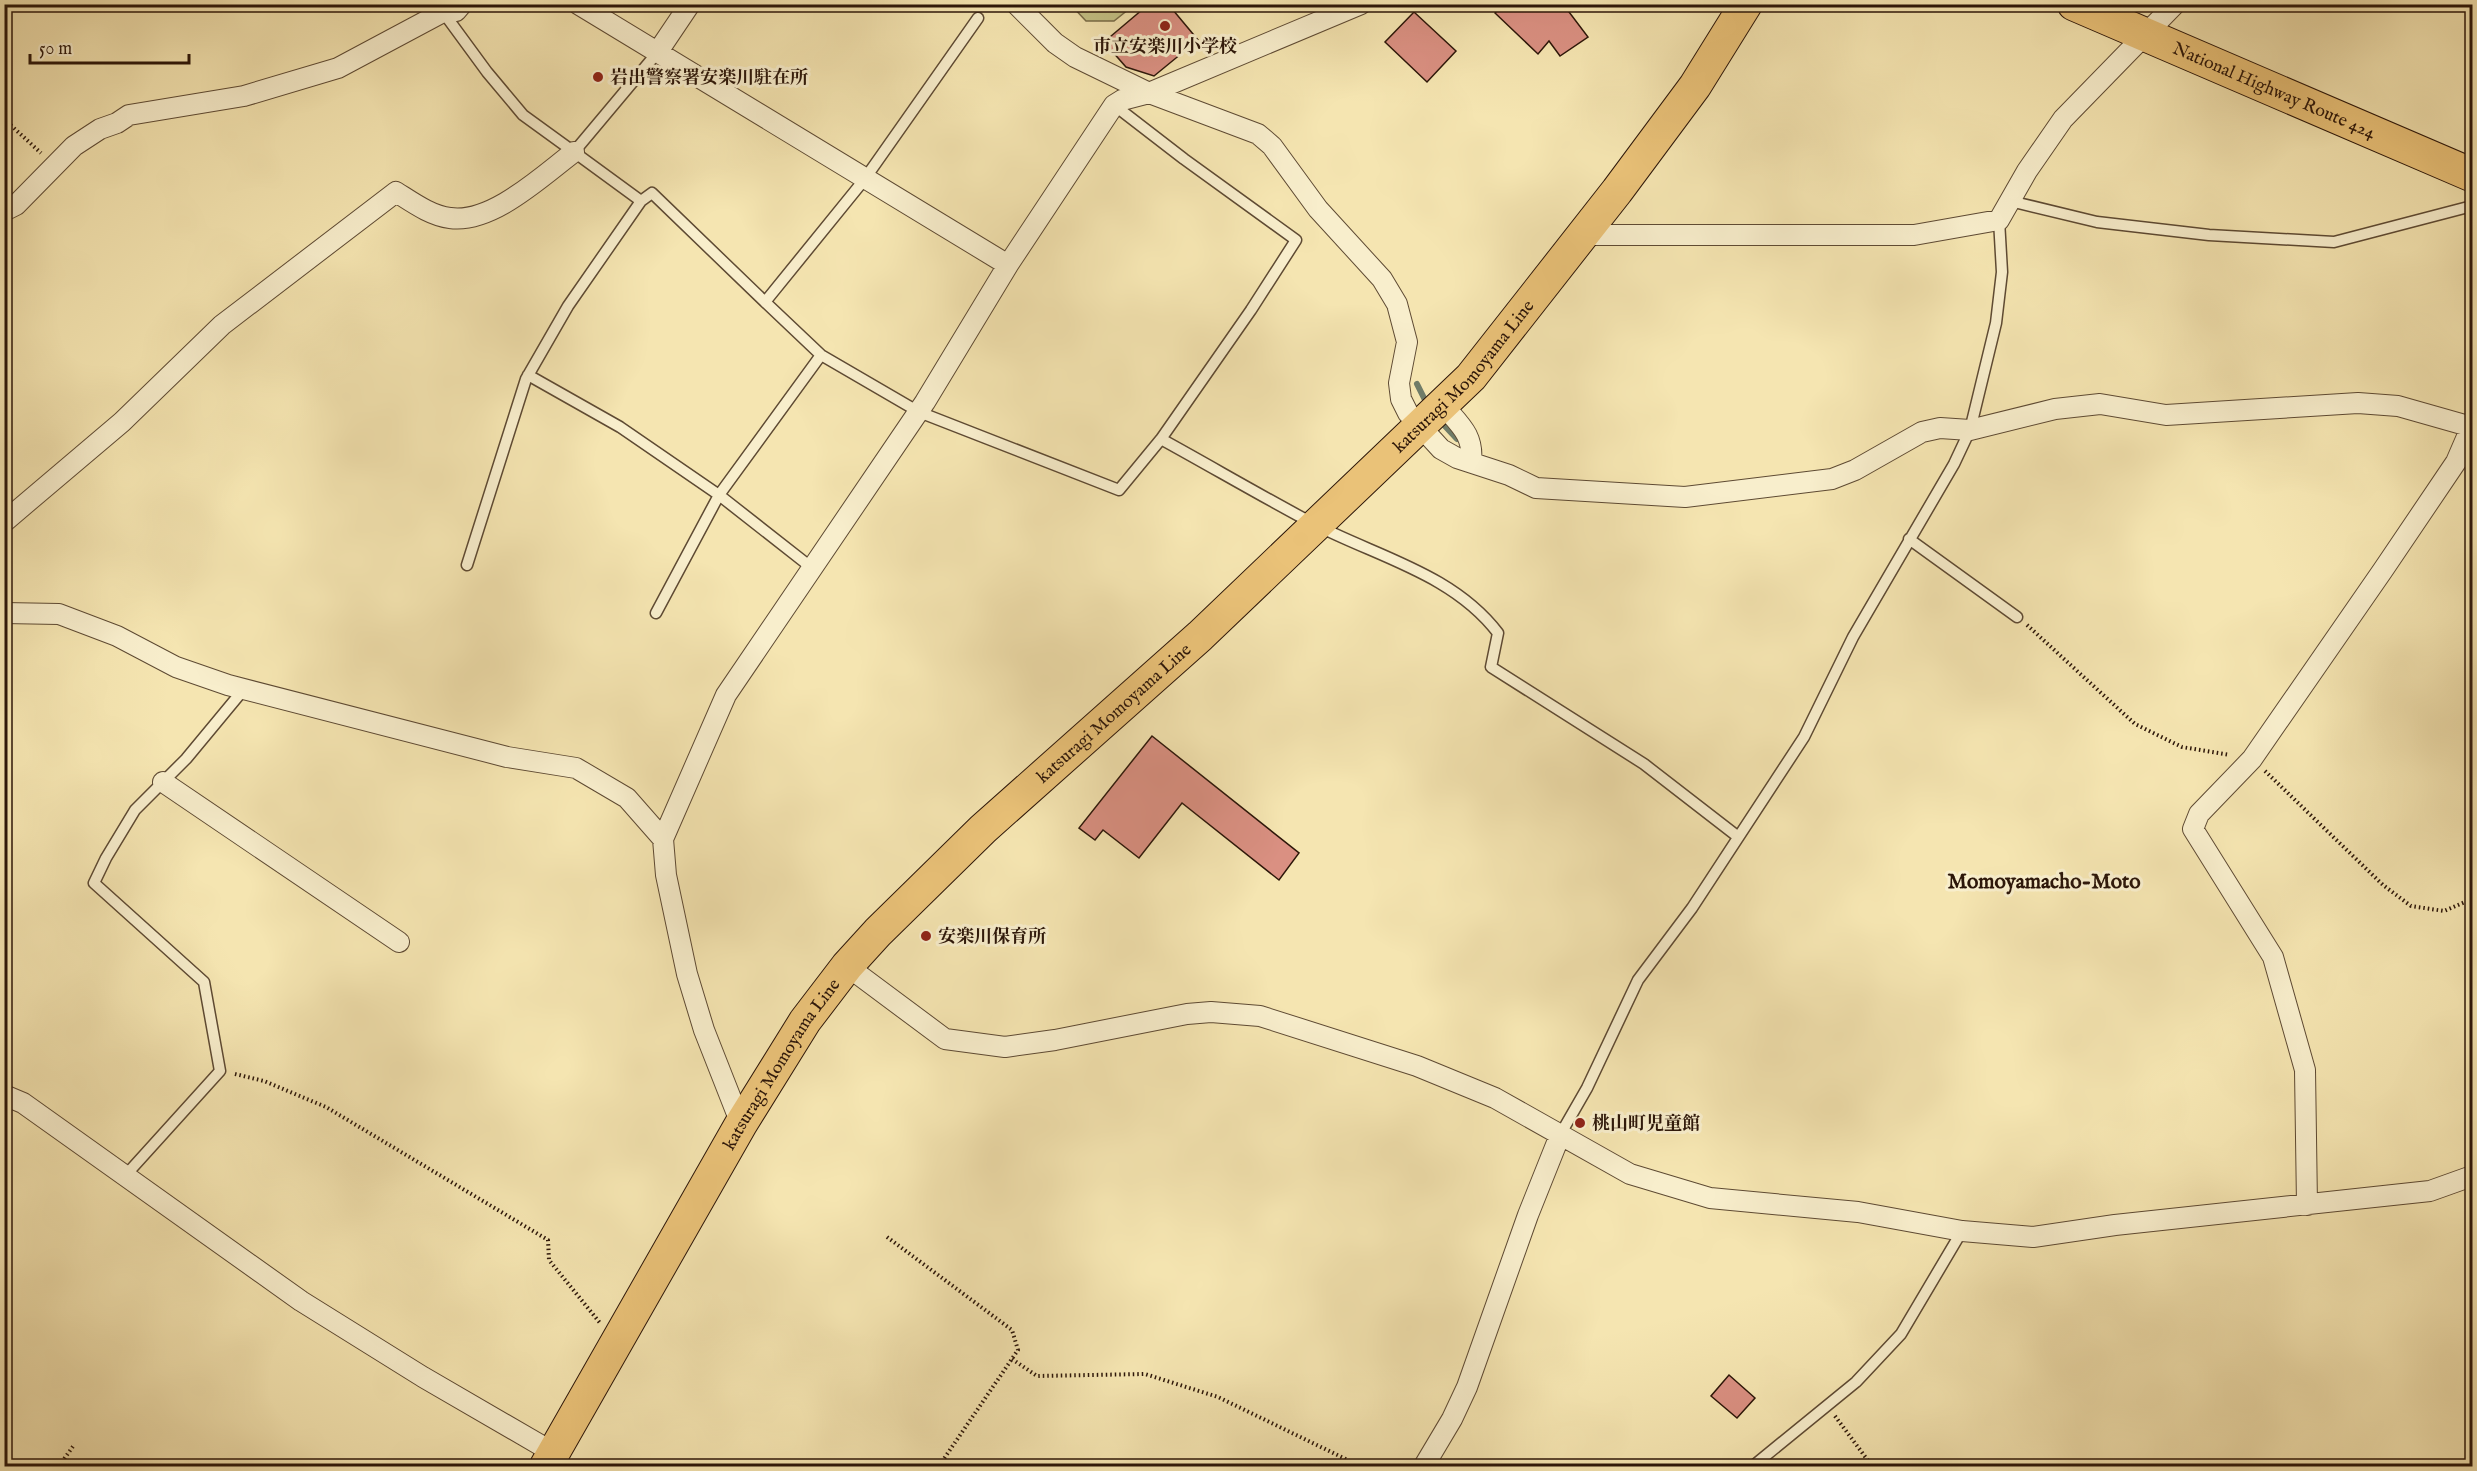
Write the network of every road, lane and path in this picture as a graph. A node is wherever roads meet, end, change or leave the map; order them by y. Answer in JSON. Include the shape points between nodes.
{"nodes":[{"id":1,"x":578,"y":4,"type":"edge"},
{"id":2,"x":690,"y":4,"type":"edge"},
{"id":3,"x":1016,"y":4,"type":"edge"},
{"id":4,"x":1361,"y":4,"type":"edge"},
{"id":5,"x":1746,"y":4,"type":"edge"},
{"id":6,"x":2074,"y":4,"type":"edge"},
{"id":7,"x":2175,"y":4,"type":"edge"},
{"id":8,"x":452,"y":8,"type":"edge"},
{"id":9,"x":1339,"y":10,"type":"edge"},
{"id":10,"x":978,"y":18,"type":"dead end"},
{"id":11,"x":2145,"y":35,"type":"junction"},
{"id":12,"x":657,"y":53,"type":"junction"},
{"id":13,"x":1149,"y":93,"type":"junction"},
{"id":14,"x":1114,"y":105,"type":"junction"},
{"id":15,"x":4,"y":119,"type":"edge"},
{"id":16,"x":574,"y":152,"type":"junction"},
{"id":17,"x":59,"y":162,"type":"junction"},
{"id":18,"x":2472,"y":175,"type":"edge"},
{"id":19,"x":864,"y":180,"type":"junction"},
{"id":20,"x":641,"y":201,"type":"junction"},
{"id":21,"x":2010,"y":201,"type":"junction"},
{"id":22,"x":2472,"y":206,"type":"edge"},
{"id":23,"x":4,"y":211,"type":"edge"},
{"id":24,"x":1999,"y":220,"type":"junction"},
{"id":25,"x":1582,"y":235,"type":"junction"},
{"id":26,"x":1008,"y":265,"type":"junction"},
{"id":27,"x":765,"y":302,"type":"junction"},
{"id":28,"x":821,"y":356,"type":"junction"},
{"id":29,"x":528,"y":375,"type":"junction"},
{"id":30,"x":1443,"y":405,"type":"junction"},
{"id":31,"x":919,"y":412,"type":"junction"},
{"id":32,"x":2472,"y":426,"type":"edge"},
{"id":33,"x":1420,"y":427,"type":"junction"},
{"id":34,"x":1970,"y":430,"type":"junction"},
{"id":35,"x":1161,"y":439,"type":"junction"},
{"id":36,"x":1471,"y":462,"type":"junction"},
{"id":37,"x":719,"y":495,"type":"junction"},
{"id":38,"x":4,"y":522,"type":"edge"},
{"id":39,"x":1316,"y":525,"type":"junction"},
{"id":40,"x":1909,"y":539,"type":"junction"},
{"id":41,"x":467,"y":565,"type":"dead end"},
{"id":42,"x":812,"y":568,"type":"junction"},
{"id":43,"x":4,"y":613,"type":"edge"},
{"id":44,"x":656,"y":613,"type":"dead end"},
{"id":45,"x":2017,"y":617,"type":"joint"},
{"id":46,"x":244,"y":689,"type":"junction"},
{"id":47,"x":2252,"y":759,"type":"junction"},
{"id":48,"x":163,"y":782,"type":"junction"},
{"id":49,"x":1737,"y":836,"type":"junction"},
{"id":50,"x":663,"y":839,"type":"junction"},
{"id":51,"x":2472,"y":899,"type":"edge"},
{"id":52,"x":399,"y":942,"type":"dead end"},
{"id":53,"x":847,"y":966,"type":"junction"},
{"id":54,"x":220,"y":1071,"type":"junction"},
{"id":55,"x":4,"y":1095,"type":"edge"},
{"id":56,"x":741,"y":1124,"type":"junction"},
{"id":57,"x":1560,"y":1135,"type":"junction"},
{"id":58,"x":125,"y":1176,"type":"junction"},
{"id":59,"x":2472,"y":1176,"type":"edge"},
{"id":60,"x":2307,"y":1205,"type":"junction"},
{"id":61,"x":1962,"y":1231,"type":"junction"},
{"id":62,"x":887,"y":1237,"type":"dead end"},
{"id":63,"x":616,"y":1343,"type":"junction"},
{"id":64,"x":1012,"y":1359,"type":"junction"},
{"id":65,"x":1827,"y":1405,"type":"junction"},
{"id":66,"x":74,"y":1445,"type":"dead end"},
{"id":67,"x":550,"y":1460,"type":"edge"},
{"id":68,"x":59,"y":1467,"type":"edge"},
{"id":69,"x":939,"y":1467,"type":"edge"},
{"id":70,"x":1360,"y":1467,"type":"edge"},
{"id":71,"x":1424,"y":1467,"type":"edge"},
{"id":72,"x":1753,"y":1467,"type":"edge"},
{"id":73,"x":1872,"y":1467,"type":"edge"}],
"edges":[{"from":1,"to":12,"type":"street"},
{"from":2,"to":12,"type":"street"},
{"from":3,"to":13,"type":"street","via":[[1054,43]]},
{"from":4,"to":9,"type":"street"},
{"from":5,"to":25,"type":"main road","name":"katsuragi Momoyama Line","via":[[1695,86]]},
{"from":6,"to":11,"type":"highway","name":"National Highway Route 424"},
{"from":7,"to":11,"type":"street"},
{"from":8,"to":16,"type":"lane","via":[[487,72],[523,116]]},
{"from":8,"to":17,"type":"street","via":[[338,68],[244,96],[129,115],[74,146]]},
{"from":9,"to":13,"type":"street"},
{"from":10,"to":19,"type":"lane"},
{"from":11,"to":18,"type":"highway","name":"National Highway Route 424"},
{"from":11,"to":21,"type":"street","via":[[2063,119]]},
{"from":12,"to":16,"type":"lane"},
{"from":12,"to":19,"type":"street"},
{"from":13,"to":14,"type":"street"},
{"from":13,"to":33,"type":"street","via":[[1258,134],[1272,146],[1318,209],[1382,279],[1397,304],[1407,342],[1399,383],[1401,399]]},
{"from":14,"to":26,"type":"street"},
{"from":14,"to":35,"type":"lane","via":[[1296,240]]},
{"from":15,"to":17,"type":"path","via":[[36,150]]},
{"from":16,"to":20,"type":"lane"},
{"from":16,"to":38,"type":"street","via":[[498,207],[470,218],[439,215],[396,192],[222,325],[122,422]]},
{"from":17,"to":23,"type":"street","via":[[16,205]]},
{"from":19,"to":26,"type":"street"},
{"from":19,"to":27,"type":"lane"},
{"from":20,"to":27,"type":"lane","via":[[652,193]]},
{"from":20,"to":29,"type":"lane","via":[[568,306]]},
{"from":21,"to":22,"type":"lane","via":[[2097,222],[2209,235],[2334,242]]},
{"from":21,"to":24,"type":"street"},
{"from":24,"to":25,"type":"street","via":[[1914,235]]},
{"from":24,"to":34,"type":"lane","via":[[2002,272],[1996,323]]},
{"from":25,"to":30,"type":"main road","name":"katsuragi Momoyama Line","via":[[1471,377]]},
{"from":26,"to":31,"type":"street"},
{"from":27,"to":28,"type":"lane"},
{"from":28,"to":31,"type":"lane"},
{"from":28,"to":37,"type":"lane"},
{"from":29,"to":37,"type":"lane","via":[[620,427]]},
{"from":29,"to":41,"type":"lane"},
{"from":30,"to":33,"type":"main road","name":"katsuragi Momoyama Line"},
{"from":30,"to":36,"type":"street","via":[[1467,433],[1473,447]]},
{"from":31,"to":35,"type":"lane","via":[[1119,490]]},
{"from":31,"to":42,"type":"street"},
{"from":32,"to":34,"type":"street","via":[[2398,406],[2368,404],[2166,415],[2100,404],[2055,409]]},
{"from":32,"to":47,"type":"street","via":[[2456,462]]},
{"from":33,"to":36,"type":"street","via":[[1441,449]]},
{"from":33,"to":39,"type":"main road","name":"katsuragi Momoyama Line"},
{"from":34,"to":36,"type":"street","via":[[1940,428],[1922,432],[1856,470],[1832,479],[1685,497],[1536,488]]},
{"from":34,"to":40,"type":"lane"},
{"from":35,"to":39,"type":"lane"},
{"from":37,"to":42,"type":"lane"},
{"from":37,"to":44,"type":"lane"},
{"from":39,"to":49,"type":"lane","via":[[1429,576],[1484,615],[1498,633],[1491,667],[1644,764]]},
{"from":39,"to":53,"type":"main road","name":"katsuragi Momoyama Line","via":[[1200,636],[983,829]]},
{"from":40,"to":45,"type":"lane"},
{"from":40,"to":49,"type":"lane","via":[[1853,637],[1804,737]]},
{"from":42,"to":50,"type":"street","via":[[726,694]]},
{"from":43,"to":46,"type":"street","via":[[59,614],[117,636],[176,667]]},
{"from":45,"to":47,"type":"path","via":[[2135,724],[2182,747]]},
{"from":46,"to":48,"type":"lane"},
{"from":46,"to":50,"type":"street","via":[[507,757],[576,768],[627,798]]},
{"from":47,"to":51,"type":"path","via":[[2383,885],[2410,906],[2445,911]]},
{"from":47,"to":60,"type":"street","via":[[2199,814],[2193,829],[2273,957],[2305,1070]]},
{"from":48,"to":52,"type":"street"},
{"from":48,"to":54,"type":"lane","via":[[135,810],[94,883],[204,982]]},
{"from":49,"to":57,"type":"lane","via":[[1692,908],[1638,980]]},
{"from":50,"to":56,"type":"street","via":[[666,875],[687,974]]},
{"from":53,"to":56,"type":"main road","name":"katsuragi Momoyama Line","via":[[805,1021]]},
{"from":53,"to":57,"type":"street","via":[[945,1039],[1005,1047],[1187,1014],[1260,1016],[1417,1066],[1495,1098]]},
{"from":54,"to":58,"type":"lane"},
{"from":54,"to":63,"type":"path","via":[[264,1081],[326,1107],[548,1240],[549,1260]]},
{"from":55,"to":58,"type":"street","via":[[23,1103]]},
{"from":56,"to":63,"type":"main road","name":"katsuragi Momoyama Line"},
{"from":57,"to":61,"type":"street","via":[[1630,1174],[1710,1198],[1857,1212]]},
{"from":57,"to":71,"type":"street","via":[[1467,1387]]},
{"from":58,"to":67,"type":"street","via":[[302,1301]]},
{"from":59,"to":60,"type":"street","via":[[2430,1191]]},
{"from":60,"to":61,"type":"street","via":[[2033,1237]]},
{"from":61,"to":65,"type":"lane","via":[[1901,1334],[1856,1382]]},
{"from":62,"to":64,"type":"path","via":[[1012,1330],[1018,1350]]},
{"from":63,"to":67,"type":"main road","name":"katsuragi Momoyama Line"},
{"from":64,"to":69,"type":"path"},
{"from":64,"to":70,"type":"path","via":[[1037,1376],[1146,1374],[1218,1397]]},
{"from":65,"to":72,"type":"lane"},
{"from":65,"to":73,"type":"path"},
{"from":66,"to":68,"type":"path"}]}
